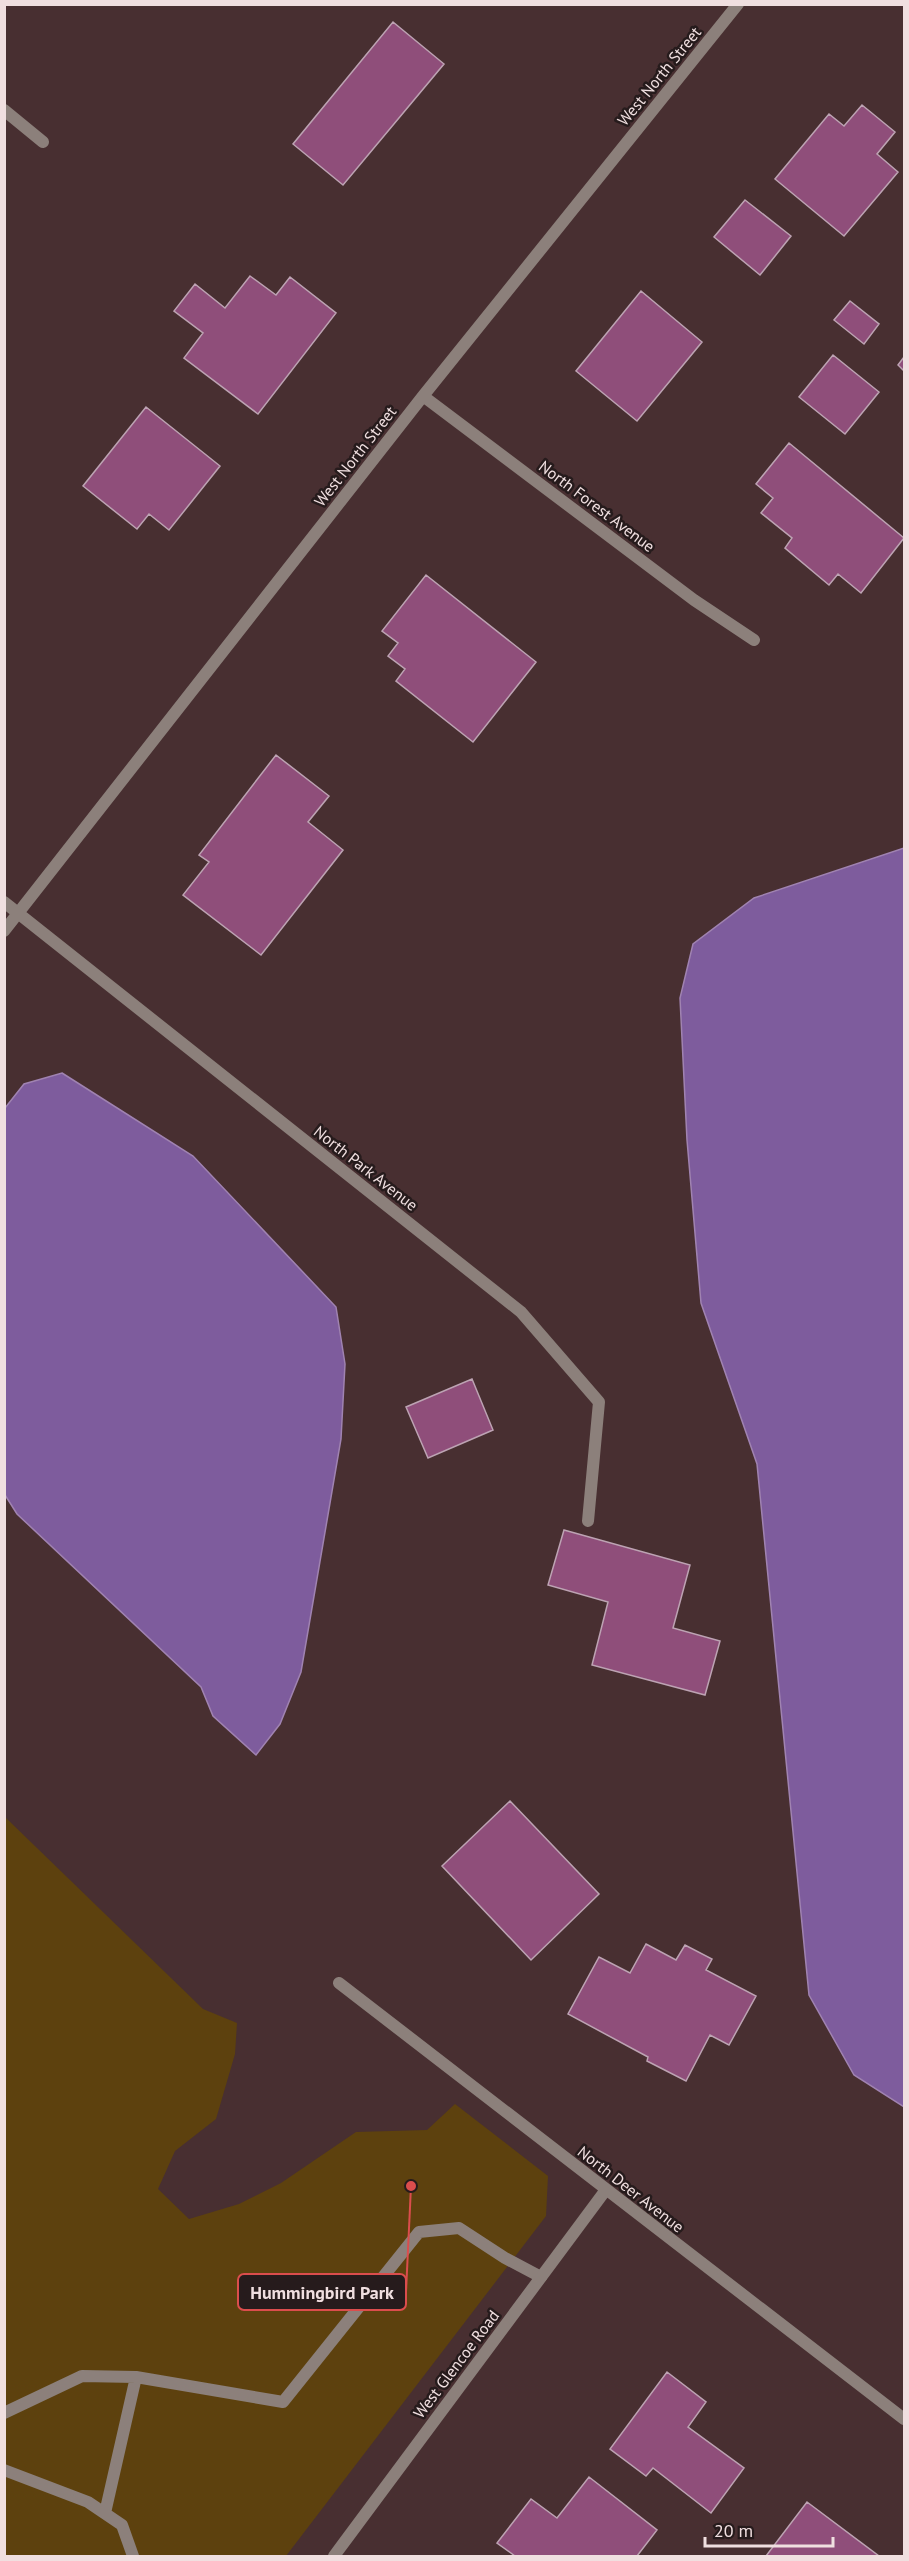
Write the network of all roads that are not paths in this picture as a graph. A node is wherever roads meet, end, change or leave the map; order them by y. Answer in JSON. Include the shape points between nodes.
{"nodes":[{"id":1,"x":738,"y":4,"type":"edge"},
{"id":2,"x":4,"y":110,"type":"edge"},
{"id":3,"x":43,"y":142,"type":"dead end"},
{"id":4,"x":423,"y":396,"type":"junction"},
{"id":5,"x":754,"y":640,"type":"dead end"},
{"id":6,"x":4,"y":902,"type":"edge"},
{"id":7,"x":19,"y":913,"type":"junction"},
{"id":8,"x":4,"y":931,"type":"edge"},
{"id":9,"x":588,"y":1521,"type":"dead end"},
{"id":10,"x":339,"y":1983,"type":"dead end"},
{"id":11,"x":605,"y":2190,"type":"junction"},
{"id":12,"x":541,"y":2277,"type":"junction"},
{"id":13,"x":136,"y":2377,"type":"junction"},
{"id":14,"x":4,"y":2413,"type":"edge"},
{"id":15,"x":904,"y":2419,"type":"edge"},
{"id":16,"x":4,"y":2470,"type":"edge"},
{"id":17,"x":105,"y":2513,"type":"junction"},
{"id":18,"x":133,"y":2556,"type":"edge"},
{"id":19,"x":334,"y":2556,"type":"edge"}],
"edges":[{"from":1,"to":4,"type":"street","name":"West North Street"},
{"from":2,"to":3,"type":"street"},
{"from":4,"to":5,"type":"street","name":"North Forest Avenue","via":[[694,600]]},
{"from":4,"to":7,"type":"street","name":"West North Street"},
{"from":6,"to":7,"type":"street","name":"North Park Avenue"},
{"from":7,"to":8,"type":"street","name":"West North Street"},
{"from":7,"to":9,"type":"street","name":"North Park Avenue","via":[[521,1312],[598,1402]]},
{"from":10,"to":11,"type":"street","name":"North Deer Avenue"},
{"from":11,"to":12,"type":"street","name":"West Glencoe Road"},
{"from":11,"to":15,"type":"street","name":"North Deer Avenue"},
{"from":12,"to":13,"type":"street","via":[[459,2228],[419,2232],[284,2402]]},
{"from":12,"to":19,"type":"street","name":"West Glencoe Road"},
{"from":13,"to":14,"type":"street","via":[[82,2376]]},
{"from":13,"to":17,"type":"street"},
{"from":16,"to":17,"type":"street","via":[[88,2502]]},
{"from":17,"to":18,"type":"street","via":[[122,2525]]}]}
